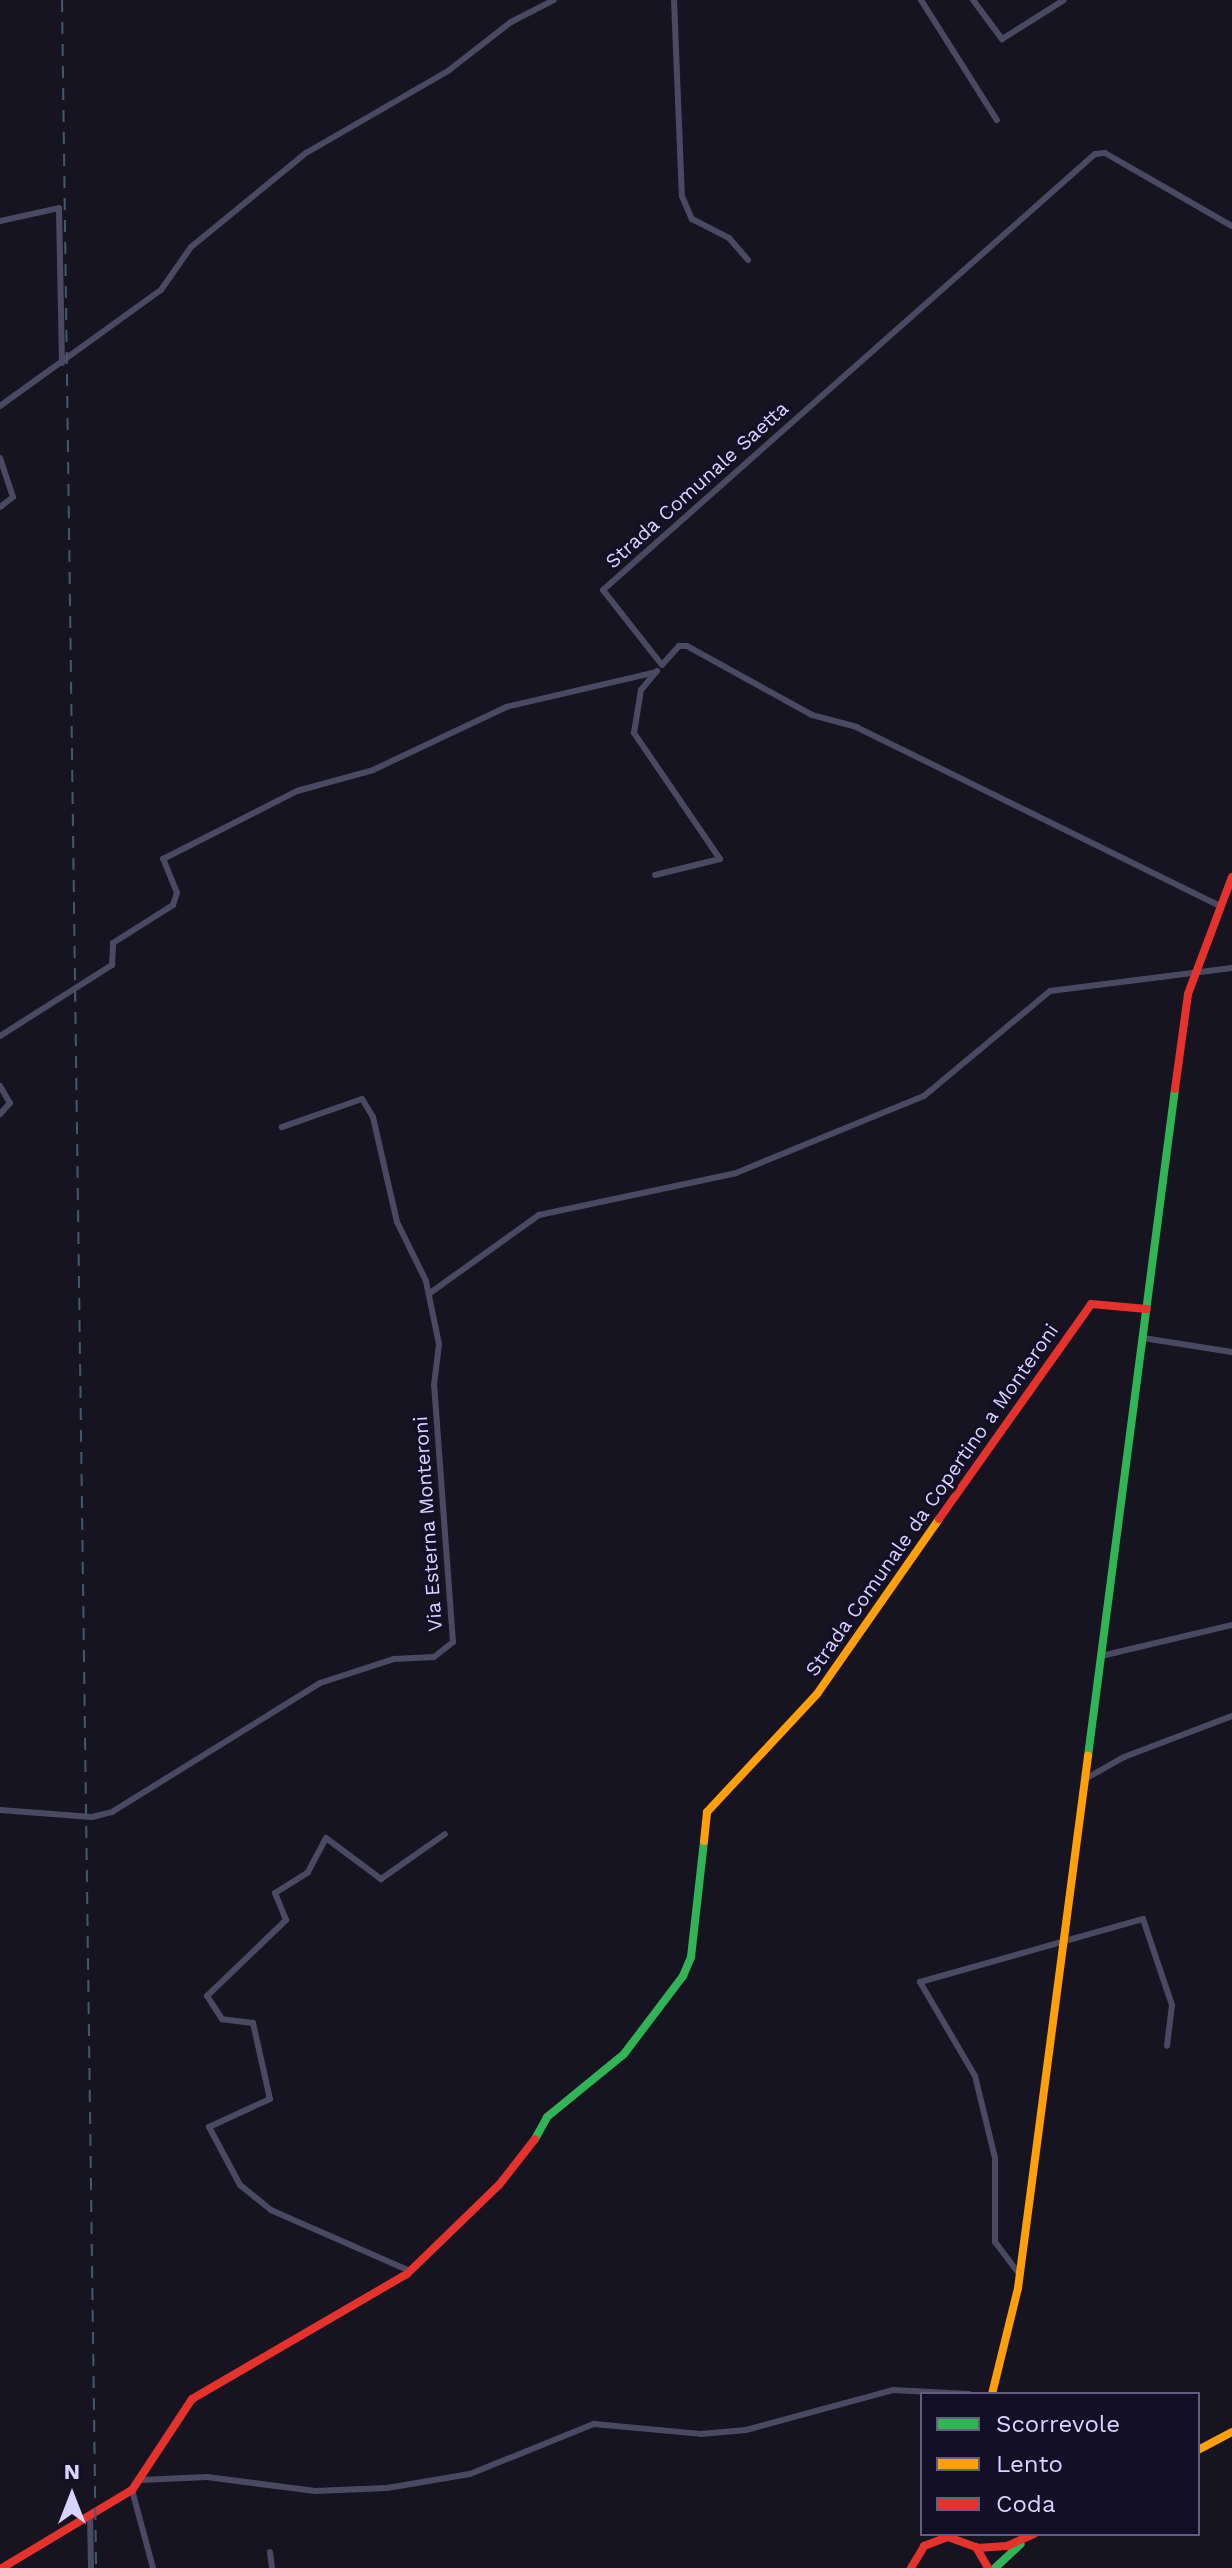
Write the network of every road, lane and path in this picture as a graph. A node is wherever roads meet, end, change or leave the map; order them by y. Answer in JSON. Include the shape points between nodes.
{"nodes":[{"id":1,"x":554,"y":0,"type":"edge"},
{"id":2,"x":674,"y":0,"type":"edge"},
{"id":3,"x":921,"y":0,"type":"edge"},
{"id":4,"x":973,"y":0,"type":"edge"},
{"id":5,"x":1064,"y":0,"type":"edge"},
{"id":6,"x":997,"y":120,"type":"dead end"},
{"id":7,"x":0,"y":221,"type":"edge"},
{"id":8,"x":1232,"y":226,"type":"edge"},
{"id":9,"x":748,"y":260,"type":"dead end"},
{"id":10,"x":62,"y":363,"type":"junction"},
{"id":11,"x":0,"y":406,"type":"edge"},
{"id":12,"x":0,"y":458,"type":"edge"},
{"id":13,"x":0,"y":507,"type":"edge"},
{"id":14,"x":662,"y":665,"type":"junction"},
{"id":15,"x":656,"y":672,"type":"junction"},
{"id":16,"x":655,"y":875,"type":"dead end"},
{"id":17,"x":1232,"y":877,"type":"edge"},
{"id":18,"x":1220,"y":906,"type":"junction"},
{"id":19,"x":1232,"y":968,"type":"edge"},
{"id":20,"x":1193,"y":972,"type":"junction"},
{"id":21,"x":0,"y":1036,"type":"edge"},
{"id":22,"x":0,"y":1086,"type":"edge"},
{"id":23,"x":0,"y":1114,"type":"edge"},
{"id":24,"x":282,"y":1127,"type":"dead end"},
{"id":25,"x":430,"y":1293,"type":"junction"},
{"id":26,"x":1147,"y":1309,"type":"junction"},
{"id":27,"x":1143,"y":1338,"type":"junction"},
{"id":28,"x":1232,"y":1352,"type":"edge"},
{"id":29,"x":1232,"y":1625,"type":"edge"},
{"id":30,"x":1101,"y":1656,"type":"junction"},
{"id":31,"x":1232,"y":1716,"type":"edge"},
{"id":32,"x":1085,"y":1779,"type":"junction"},
{"id":33,"x":0,"y":1810,"type":"edge"},
{"id":34,"x":445,"y":1834,"type":"dead end"},
{"id":35,"x":1064,"y":1942,"type":"junction"},
{"id":36,"x":1167,"y":2046,"type":"dead end"},
{"id":37,"x":410,"y":2271,"type":"junction"},
{"id":38,"x":1020,"y":2275,"type":"junction"},
{"id":39,"x":931,"y":2392,"type":"edge"},
{"id":40,"x":993,"y":2392,"type":"edge"},
{"id":41,"x":1232,"y":2432,"type":"edge"},
{"id":42,"x":1200,"y":2449,"type":"edge"},
{"id":43,"x":140,"y":2480,"type":"junction"},
{"id":44,"x":132,"y":2490,"type":"junction"},
{"id":45,"x":93,"y":2514,"type":"junction"},
{"id":46,"x":929,"y":2536,"type":"edge"},
{"id":47,"x":960,"y":2536,"type":"edge"},
{"id":48,"x":1029,"y":2536,"type":"edge"},
{"id":49,"x":1032,"y":2536,"type":"edge"},
{"id":50,"x":924,"y":2546,"type":"junction"},
{"id":51,"x":976,"y":2547,"type":"junction"},
{"id":52,"x":270,"y":2552,"type":"dead end"},
{"id":53,"x":911,"y":2566,"type":"edge"},
{"id":54,"x":2,"y":2568,"type":"edge"},
{"id":55,"x":91,"y":2568,"type":"edge"},
{"id":56,"x":153,"y":2568,"type":"edge"},
{"id":57,"x":272,"y":2568,"type":"edge"},
{"id":58,"x":988,"y":2568,"type":"edge"},
{"id":59,"x":995,"y":2568,"type":"edge"}],
"edges":[{"from":1,"to":10,"type":"street","via":[[511,22],[448,71],[306,153],[191,247],[161,290]]},
{"from":2,"to":9,"type":"street","via":[[682,196],[692,219],[729,238]]},
{"from":3,"to":6,"type":"street"},
{"from":4,"to":5,"type":"street","via":[[1002,39]]},
{"from":7,"to":10,"type":"street","via":[[59,208]]},
{"from":8,"to":14,"type":"street","name":"Strada Comunale Saetta","via":[[1105,153],[1095,154],[605,588],[603,594]]},
{"from":10,"to":11,"type":"street"},
{"from":12,"to":13,"type":"street","via":[[13,497]]},
{"from":14,"to":15,"type":"street"},
{"from":14,"to":18,"type":"street","via":[[679,646],[687,646],[812,715],[857,727]]},
{"from":15,"to":16,"type":"street","via":[[641,690],[634,733],[720,859]]},
{"from":15,"to":21,"type":"street","via":[[506,707],[373,770],[297,791],[163,859],[177,893],[173,905],[113,943],[112,965]]},
{"from":17,"to":18,"type":"street"},
{"from":18,"to":20,"type":"street"},
{"from":19,"to":20,"type":"street"},
{"from":20,"to":25,"type":"street","via":[[1050,991],[924,1096],[736,1173],[539,1215]]},
{"from":20,"to":26,"type":"street"},
{"from":22,"to":23,"type":"street","via":[[10,1103]]},
{"from":24,"to":25,"type":"street","name":"Via Esterna Monteroni","via":[[368,1102],[397,1222]]},
{"from":25,"to":33,"type":"street","name":"Via Esterna Monteroni","via":[[439,1344],[434,1385],[453,1642],[434,1657],[394,1659],[320,1683],[112,1812],[92,1817]]},
{"from":26,"to":27,"type":"street"},
{"from":26,"to":37,"type":"street","name":"Strada Comunale da Copertino a Monteroni","via":[[1091,1304],[1060,1341],[875,1617],[817,1694],[707,1812],[683,1976],[624,2054],[547,2117],[530,2149],[499,2185]]},
{"from":27,"to":28,"type":"street"},
{"from":27,"to":30,"type":"street"},
{"from":29,"to":30,"type":"street"},
{"from":30,"to":32,"type":"street"},
{"from":31,"to":32,"type":"street","via":[[1124,1757]]},
{"from":32,"to":35,"type":"street"},
{"from":34,"to":37,"type":"street","via":[[381,1879],[326,1838],[308,1872],[275,1893],[286,1920],[207,1996],[222,2019],[253,2023],[270,2099],[209,2127],[240,2185],[285,2218]]},
{"from":35,"to":36,"type":"street","via":[[1143,1919],[1172,2005]]},
{"from":35,"to":38,"type":"street"},
{"from":35,"to":38,"type":"street","via":[[920,1982],[975,2076],[995,2158],[995,2242]]},
{"from":37,"to":43,"type":"street","name":"Strada Comunale da Copertino a Monteroni","via":[[192,2399],[183,2421]]},
{"from":38,"to":40,"type":"street","via":[[1010,2340]]},
{"from":39,"to":43,"type":"street","via":[[893,2390],[746,2430],[701,2434],[594,2424],[470,2474],[375,2489],[315,2491],[207,2477]]},
{"from":41,"to":42,"type":"street"},
{"from":43,"to":44,"type":"street","name":"Strada Comunale da Copertino a Monteroni"},
{"from":44,"to":45,"type":"street","name":"Strada Comunale da Copertino a Monteroni"},
{"from":44,"to":56,"type":"street"},
{"from":45,"to":54,"type":"street","name":"Strada Comunale da Copertino a Monteroni"},
{"from":45,"to":55,"type":"street"},
{"from":46,"to":50,"type":"street"},
{"from":47,"to":50,"type":"street"},
{"from":47,"to":51,"type":"street"},
{"from":48,"to":51,"type":"street","via":[[992,2550]]},
{"from":49,"to":59,"type":"street"},
{"from":50,"to":53,"type":"street"},
{"from":51,"to":58,"type":"street"},
{"from":52,"to":57,"type":"street"}]}
